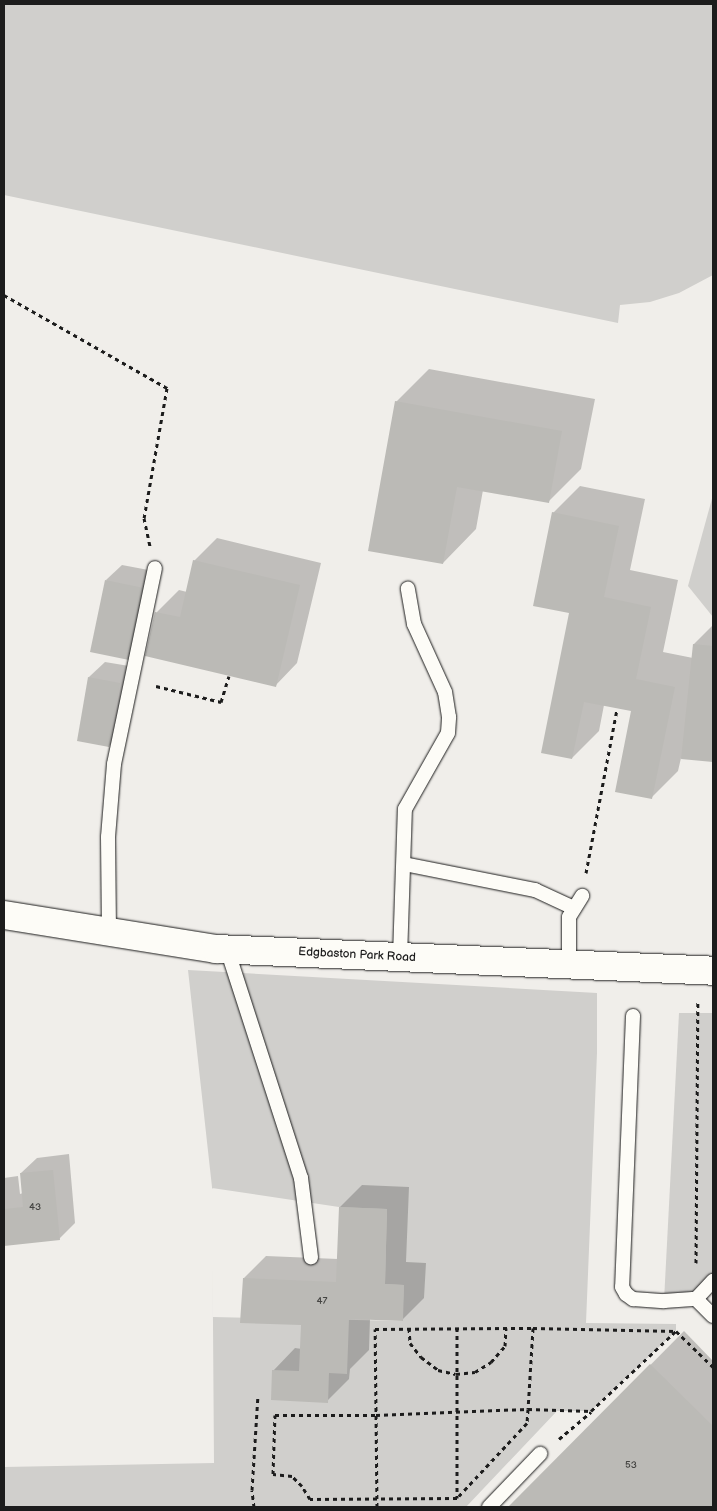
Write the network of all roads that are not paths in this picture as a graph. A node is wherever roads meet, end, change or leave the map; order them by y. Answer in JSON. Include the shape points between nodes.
{"nodes":[{"id":1,"x":155,"y":568,"type":"road end"},
{"id":2,"x":408,"y":589,"type":"dead end"},
{"id":3,"x":404,"y":864,"type":"junction"},
{"id":4,"x":4,"y":915,"type":"edge"},
{"id":5,"x":109,"y":932,"type":"junction"},
{"id":6,"x":227,"y":949,"type":"junction"},
{"id":7,"x":400,"y":957,"type":"junction"},
{"id":8,"x":569,"y":964,"type":"junction"},
{"id":9,"x":706,"y":971,"type":"edge"},
{"id":10,"x":633,"y":1016,"type":"dead end"},
{"id":11,"x":311,"y":1257,"type":"dead end"},
{"id":12,"x":713,"y":1281,"type":"edge"},
{"id":13,"x":696,"y":1299,"type":"junction"},
{"id":14,"x":713,"y":1316,"type":"edge"},
{"id":15,"x":540,"y":1454,"type":"road end"},
{"id":16,"x":489,"y":1507,"type":"edge"}],
"edges":[{"from":1,"to":5,"type":"lane","via":[[114,764],[108,837]]},
{"from":2,"to":3,"type":"lane","via":[[414,624],[445,692],[449,717],[448,733],[405,809]]},
{"from":3,"to":7,"type":"lane"},
{"from":3,"to":8,"type":"lane","via":[[535,890],[578,902],[569,917]]},
{"from":4,"to":5,"type":"street","name":"Edgbaston Park Road"},
{"from":5,"to":6,"type":"street","name":"Edgbaston Park Road"},
{"from":6,"to":7,"type":"street","name":"Edgbaston Park Road"},
{"from":6,"to":11,"type":"lane","via":[[301,1178]]},
{"from":7,"to":8,"type":"street","name":"Edgbaston Park Road"},
{"from":8,"to":9,"type":"street","name":"Edgbaston Park Road"},
{"from":10,"to":13,"type":"lane","via":[[622,1287],[633,1299]]},
{"from":12,"to":13,"type":"lane"},
{"from":13,"to":14,"type":"lane"},
{"from":15,"to":16,"type":"lane"}]}
